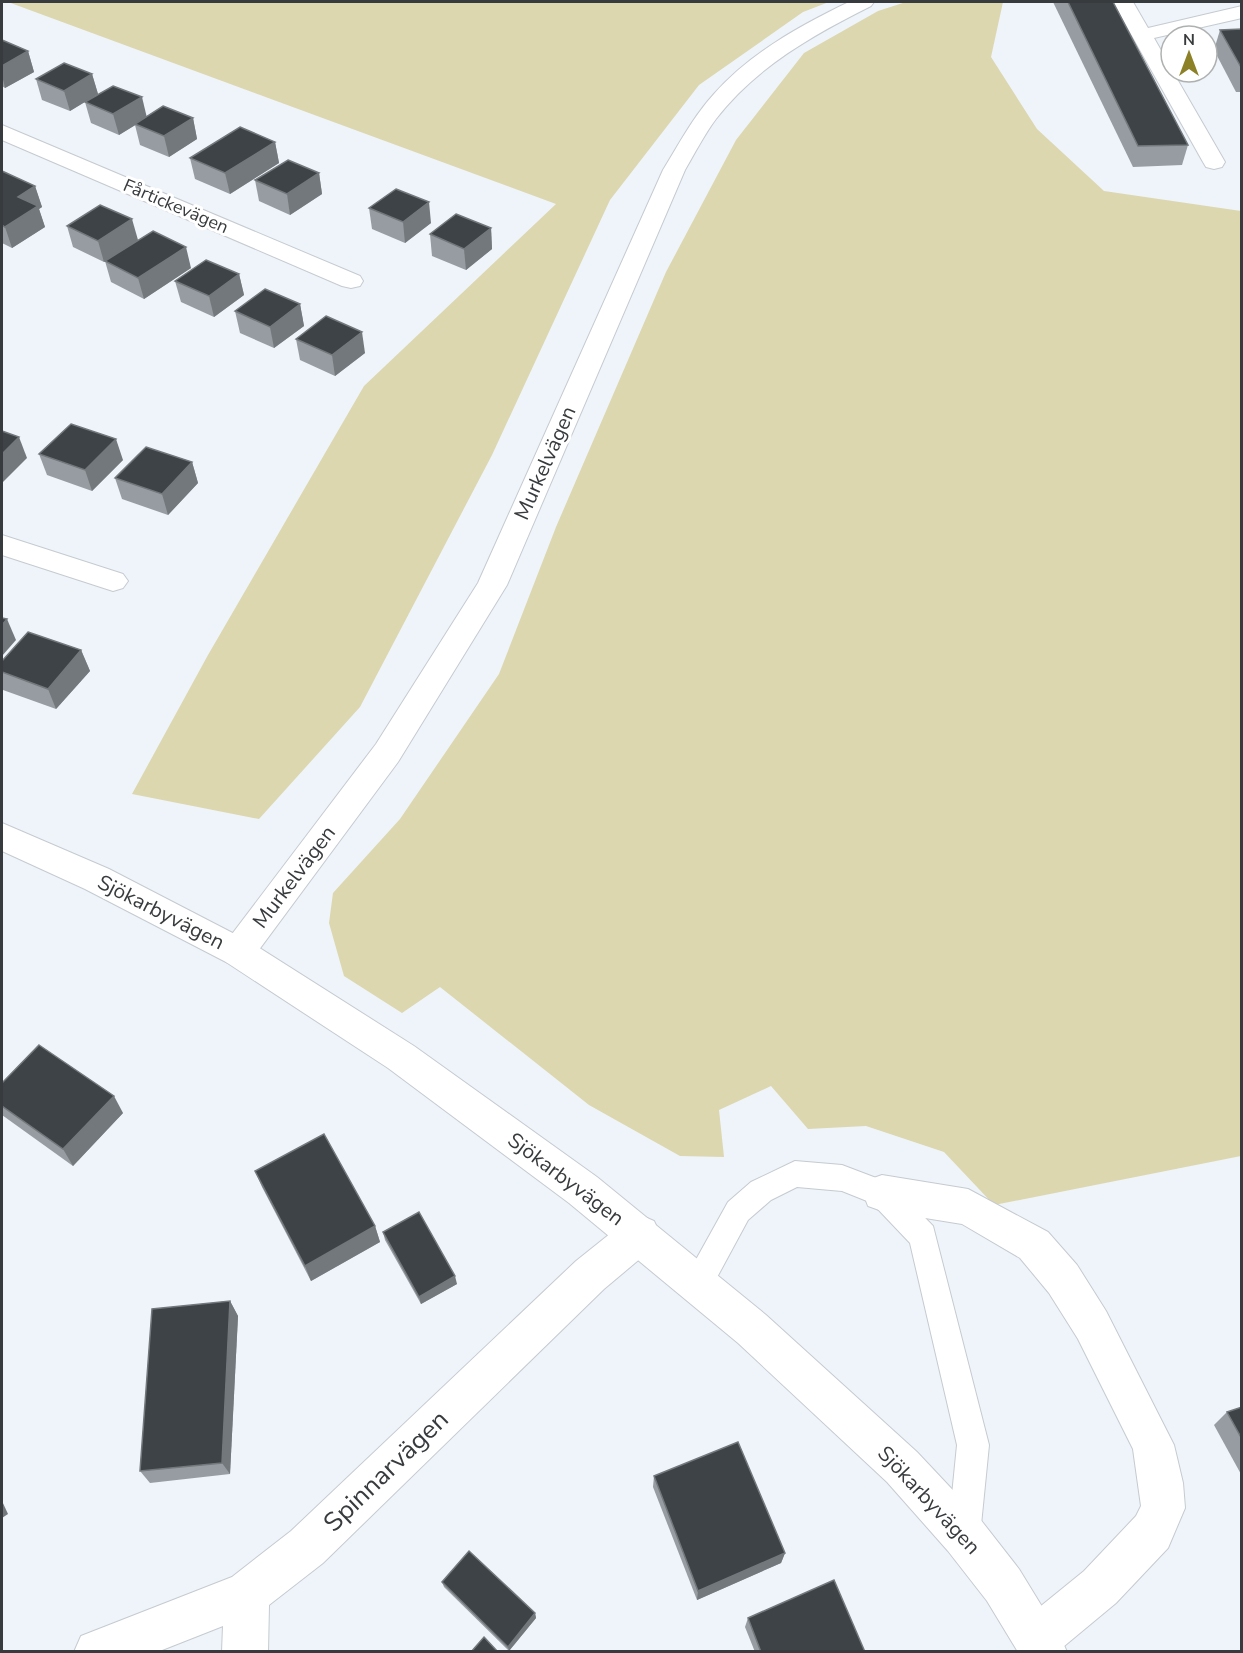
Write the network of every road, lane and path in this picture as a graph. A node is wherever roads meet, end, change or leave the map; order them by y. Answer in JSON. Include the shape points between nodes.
{"nodes":[{"id":1,"x":864,"y":2,"type":"edge"},
{"id":2,"x":1123,"y":2,"type":"edge"},
{"id":3,"x":1242,"y":12,"type":"edge"},
{"id":4,"x":1142,"y":35,"type":"junction"},
{"id":5,"x":2,"y":132,"type":"edge"},
{"id":6,"x":1214,"y":162,"type":"dead end"},
{"id":7,"x":351,"y":281,"type":"dead end"},
{"id":8,"x":2,"y":545,"type":"edge"},
{"id":9,"x":113,"y":580,"type":"dead end"},
{"id":10,"x":2,"y":836,"type":"edge"},
{"id":11,"x":238,"y":952,"type":"junction"},
{"id":12,"x":882,"y":1193,"type":"junction"},
{"id":13,"x":639,"y":1234,"type":"junction"},
{"id":14,"x":698,"y":1284,"type":"junction"},
{"id":15,"x":964,"y":1535,"type":"junction"},
{"id":16,"x":247,"y":1594,"type":"junction"},
{"id":17,"x":1040,"y":1645,"type":"edge"},
{"id":18,"x":97,"y":1652,"type":"edge"},
{"id":19,"x":245,"y":1652,"type":"edge"}],
"edges":[{"from":1,"to":11,"type":"street","name":"Murkelvägen","via":[[782,47],[709,114],[674,170],[492,585],[387,753]]},
{"from":2,"to":4,"type":"street"},
{"from":3,"to":4,"type":"street"},
{"from":4,"to":6,"type":"street"},
{"from":5,"to":7,"type":"street","name":"Fårtickevägen"},
{"from":8,"to":9,"type":"street"},
{"from":10,"to":11,"type":"street","name":"Sjökarbyvägen","via":[[97,879]]},
{"from":11,"to":13,"type":"street","name":"Sjökarbyvägen","via":[[401,1058]]},
{"from":12,"to":14,"type":"lane","via":[[842,1178],[795,1174],[761,1191],[738,1211]]},
{"from":12,"to":15,"type":"lane","via":[[923,1236],[973,1445]]},
{"from":12,"to":17,"type":"street","name":"Sjökarbyvägen","via":[[968,1207],[1034,1245],[1063,1279],[1092,1325],[1153,1445],[1162,1508],[1152,1532]]},
{"from":13,"to":14,"type":"street","name":"Sjökarbyvägen"},
{"from":13,"to":16,"type":"street","name":"Spinnarvägen","via":[[590,1275],[307,1547]]},
{"from":14,"to":15,"type":"street","name":"Sjökarbyvägen","via":[[902,1467]]},
{"from":15,"to":17,"type":"street","name":"Sjökarbyvägen","via":[[1003,1585]]},
{"from":16,"to":18,"type":"street","name":"Spinnarvägen"},
{"from":16,"to":19,"type":"street"}]}
